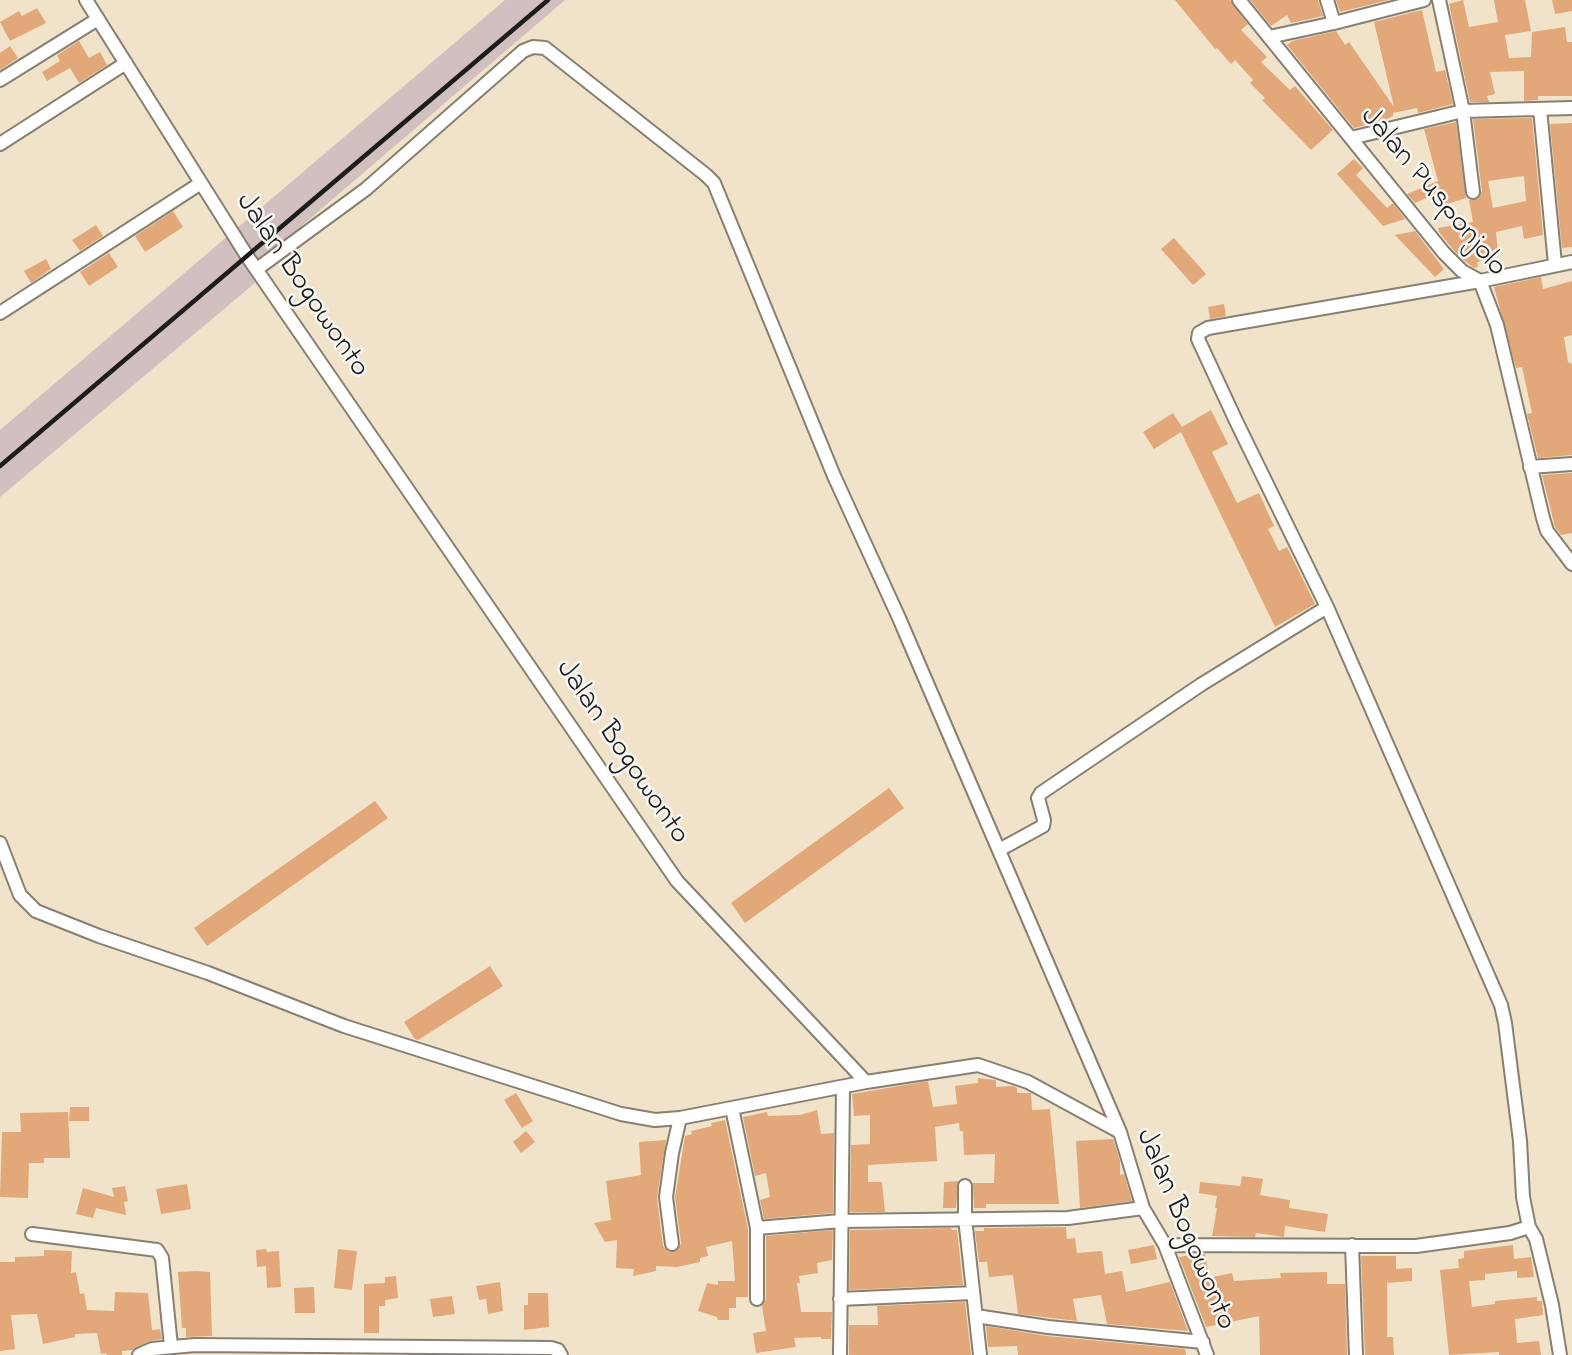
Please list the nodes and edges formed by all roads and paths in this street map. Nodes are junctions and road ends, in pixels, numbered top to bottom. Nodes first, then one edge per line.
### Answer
1 (86, 0) edge
2 (1239, 0) edge
3 (1327, 0) edge
4 (1424, 0) edge
5 (1439, 0) edge
6 (97, 19) junction
7 (1334, 23) junction
8 (1269, 37) junction
9 (126, 63) junction
10 (0, 80) edge
11 (1572, 108) edge
12 (1540, 109) junction
13 (1463, 111) junction
14 (1351, 138) junction
15 (0, 144) edge
16 (201, 183) junction
17 (1473, 192) dead end
18 (1572, 262) edge
19 (1555, 264) junction
20 (257, 269) junction
21 (1480, 281) junction
22 (0, 313) edge
23 (1572, 464) edge
24 (1530, 467) junction
25 (1572, 564) edge
26 (1327, 607) junction
27 (0, 843) edge
28 (999, 850) junction
29 (866, 1082) junction
30 (843, 1087) junction
31 (732, 1108) junction
32 (680, 1118) junction
33 (1120, 1132) junction
34 (965, 1186) dead end
35 (1143, 1208) junction
36 (965, 1218) junction
37 (841, 1221) junction
38 (757, 1227) junction
39 (1529, 1227) junction
40 (32, 1234) dead end
41 (672, 1244) dead end
42 (1165, 1245) junction
43 (1352, 1245) junction
44 (973, 1293) junction
45 (757, 1299) dead end
46 (840, 1299) junction
47 (976, 1316) junction
48 (171, 1346) junction
49 (1205, 1349) edge
50 (382, 1351) edge
51 (478, 1351) edge
52 (139, 1355) edge
53 (561, 1355) edge
54 (840, 1355) edge
55 (980, 1355) edge
56 (1356, 1355) edge
57 (1560, 1355) edge

1 - 6 street, Jalan Bogowonto
2 - 8 street, Jalan Pusponjolo
3 - 7 street
4 - 7 street
5 - 13 street
6 - 9 street, Jalan Bogowonto
6 - 10 street
7 - 8 street
8 - 14 street, Jalan Pusponjolo
9 - 15 street
9 - 16 street, Jalan Bogowonto
11 - 12 street
12 - 13 street
12 - 19 street
13 - 14 street
13 - 17 street
14 - 21 street, Jalan Pusponjolo
16 - 20 street, Jalan Bogowonto
16 - 22 street
18 - 19 street
19 - 21 street
20 - 28 street
20 - 29 street, Jalan Bogowonto
21 - 24 street, Jalan Pusponjolo
21 - 26 street
23 - 24 street
24 - 25 street, Jalan Pusponjolo
26 - 28 street
26 - 39 street
27 - 32 street
28 - 33 street
29 - 30 street
29 - 33 street, Jalan Bogowonto
30 - 31 street
30 - 37 street
31 - 32 street
31 - 38 street
32 - 41 street
33 - 35 street, Jalan Bogowonto
34 - 36 street
35 - 36 street
35 - 42 street, Jalan Bogowonto
36 - 37 street
36 - 44 street
37 - 38 street
37 - 46 street
38 - 45 street
39 - 43 street
39 - 57 street
40 - 48 street
42 - 43 street
42 - 49 street, Jalan Bogowonto
43 - 56 street
44 - 46 street
44 - 47 street
46 - 54 street
47 - 49 street
47 - 55 street
48 - 50 street
48 - 52 street
50 - 51 street
51 - 53 street

